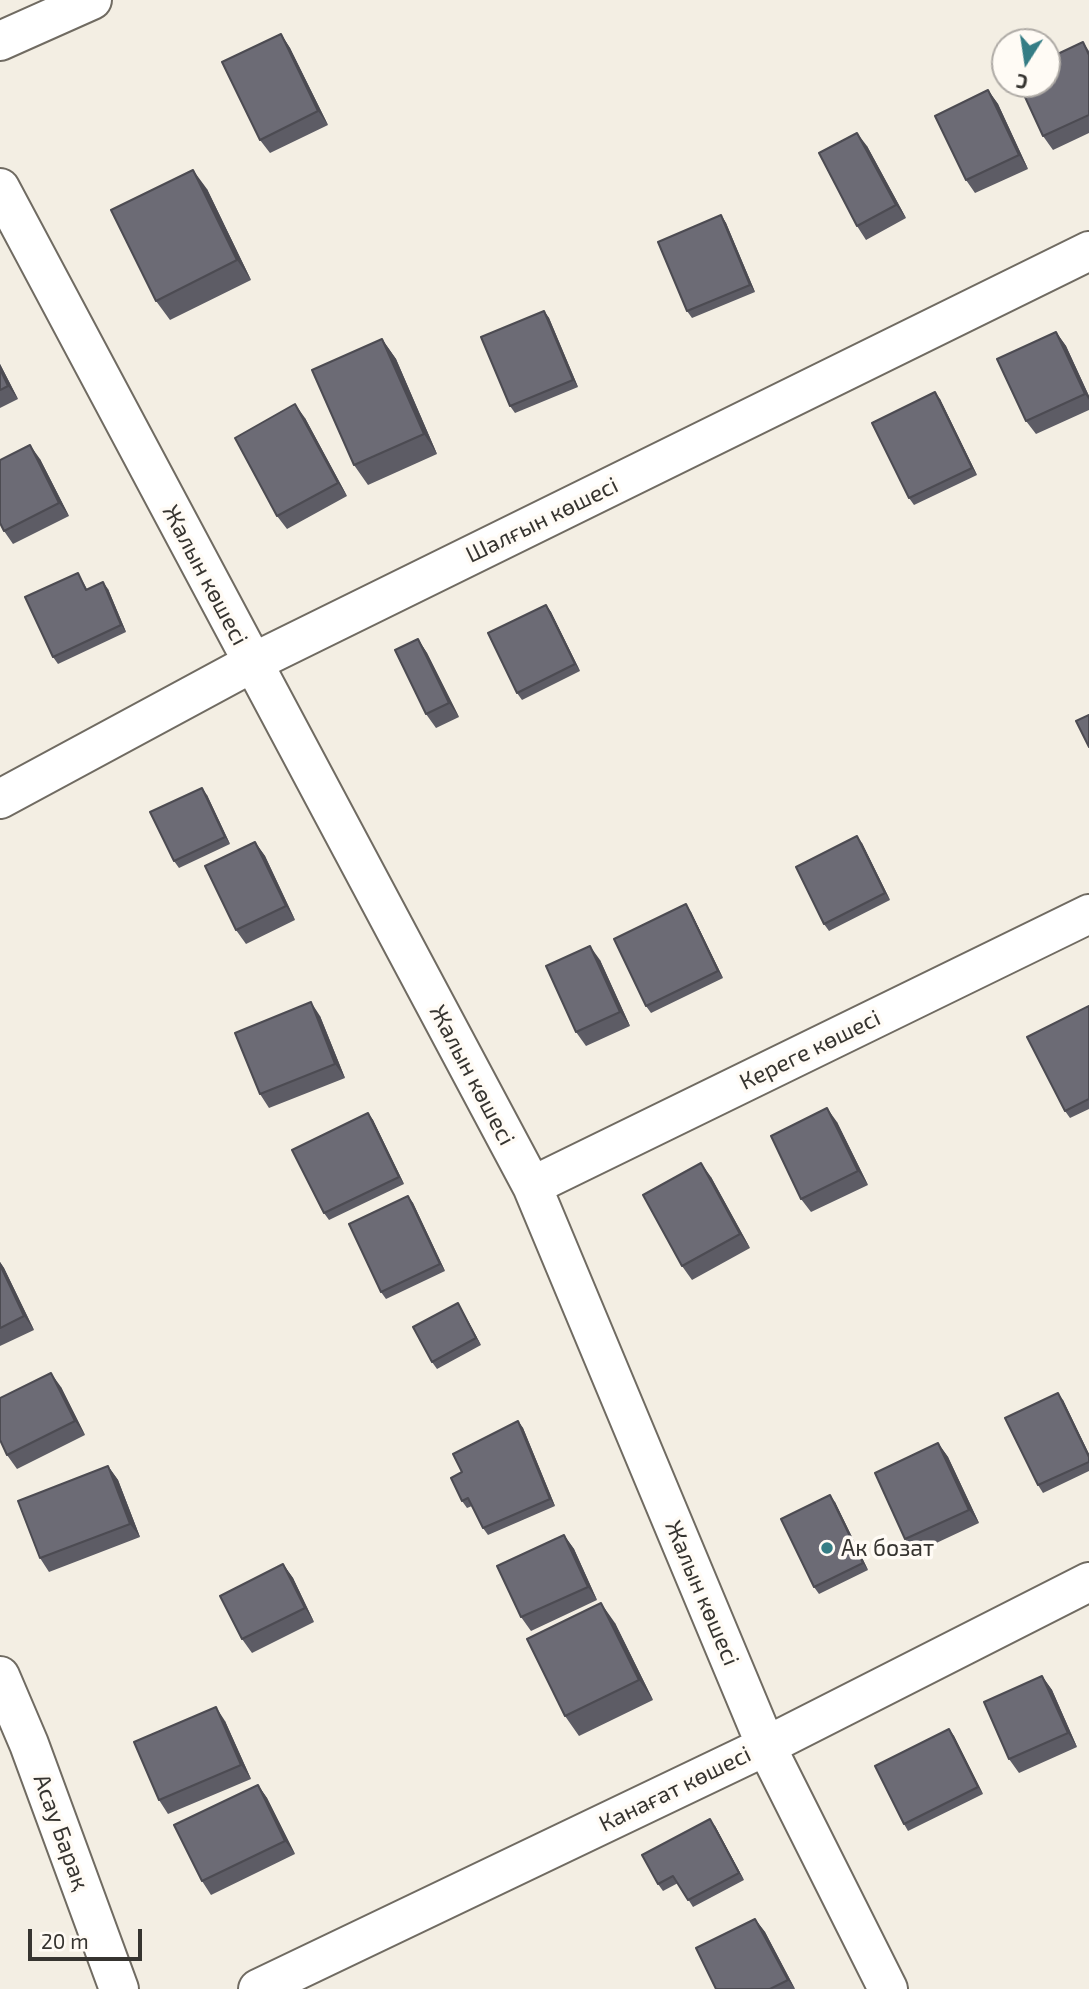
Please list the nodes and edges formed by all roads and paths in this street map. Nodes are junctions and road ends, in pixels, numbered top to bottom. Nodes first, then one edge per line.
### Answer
1 (92, 0) edge
2 (0, 41) edge
3 (0, 188) edge
4 (1089, 251) edge
5 (253, 663) junction
6 (0, 799) edge
7 (1089, 914) edge
8 (531, 1186) junction
9 (1089, 1582) edge
10 (0, 1676) edge
11 (766, 1746) junction
12 (119, 1989) edge
13 (258, 1989) edge
14 (888, 1989) edge

1 - 2 street
3 - 5 street, Жалын көшесі
4 - 5 street, Шалғын көшесі
5 - 6 street, Шалғын көшесі
5 - 8 street, Жалын көшесі
7 - 8 street, Кереге көшесі
8 - 11 street, Жалын көшесі
9 - 11 street, Канағат көшесі
10 - 12 street, Асау Барақ
11 - 13 street, Канағат көшесі
11 - 14 street, Жалын көшесі

